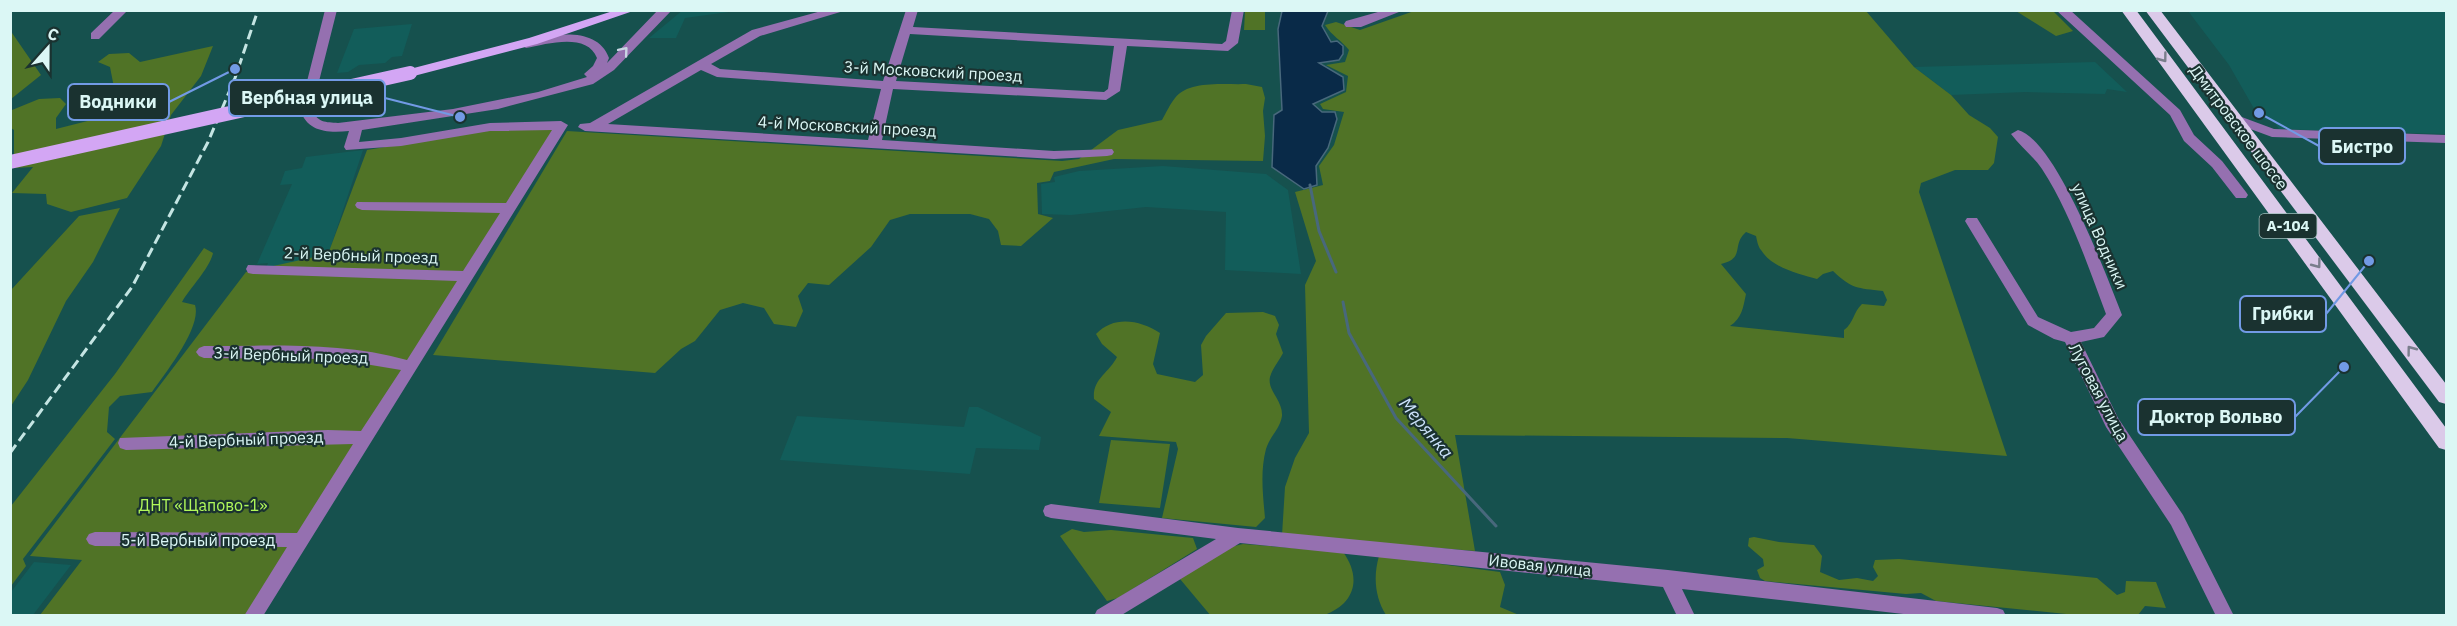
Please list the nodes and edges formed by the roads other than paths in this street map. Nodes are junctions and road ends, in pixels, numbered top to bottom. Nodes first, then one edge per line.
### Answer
1 (122, 10) edge
2 (331, 10) edge
3 (608, 10) edge
4 (630, 10) edge
5 (666, 10) edge
6 (841, 10) edge
7 (912, 10) edge
8 (1238, 10) edge
9 (1398, 10) edge
10 (2062, 10) edge
11 (2128, 10) edge
12 (2152, 10) edge
13 (1350, 24) dead end
14 (907, 30) junction
15 (95, 36) dead end
16 (1121, 42) junction
17 (523, 44) junction
18 (702, 65) junction
19 (410, 69) junction
20 (888, 86) junction
21 (558, 91) junction
22 (2231, 117) junction
23 (356, 128) junction
24 (2018, 134) dead end
25 (2272, 134) junction
26 (2446, 139) edge
27 (874, 144) junction
28 (1107, 152) dead end
29 (10, 154) edge
30 (2263, 158) junction
31 (10, 162) edge
32 (2241, 195) dead end
33 (362, 205) dead end
34 (510, 208) junction
35 (1972, 221) dead end
36 (253, 269) dead end
37 (467, 276) junction
38 (2071, 338) junction
39 (204, 352) dead end
40 (411, 367) junction
41 (2446, 397) edge
42 (366, 438) junction
43 (2446, 442) edge
44 (126, 443) dead end
45 (1051, 511) dead end
46 (1238, 535) junction
47 (95, 539) dead end
48 (301, 540) junction
49 (1668, 578) junction
50 (253, 615) edge
51 (1103, 615) edge
52 (1686, 615) edge
53 (1997, 615) edge
54 (2225, 615) edge

1 - 15 street
2 - 23 street
3 - 19 main road
4 - 17 main road
21 -> 5 street
6 - 18 street
7 - 14 street
8 - 16 street
9 - 13 street
10 - 32 street
11 -> 43 highway, Дмитровское шоссе / А-104
12 - 22 highway, Дмитровское шоссе / А-104
14 - 16 street
14 - 20 street
16 - 20 street, 3-й Московский проезд
17 - 19 main road
17 - 21 street
18 - 20 street, 3-й Московский проезд
18 - 27 street, 4-й Московский проезд
19 - 29 main road
19 - 31 main road, bridge
20 - 27 street
21 - 23 street
22 - 25 street
22 - 30 highway, Дмитровское шоссе / А-104
23 - 34 street
24 - 38 street, улица Водники
25 - 26 street
25 - 30 street
27 - 28 street, 4-й Московский проезд
41 -> 30 highway, Дмитровское шоссе / А-104
33 - 34 street
34 - 37 street
35 - 38 street, Луговая улица
36 - 37 street, 2-й Вербный проезд
37 - 40 street
38 - 54 street, Луговая улица
39 - 40 street, 3-й Вербный проезд
40 - 42 street
42 - 44 street, 4-й Вербный проезд
42 - 48 street
45 - 46 street, Ивовая улица
46 - 49 street, Ивовая улица
46 - 51 street
47 - 48 street, 5-й Вербный проезд
48 - 50 street
49 - 52 street
49 - 53 street, Ивовая улица

